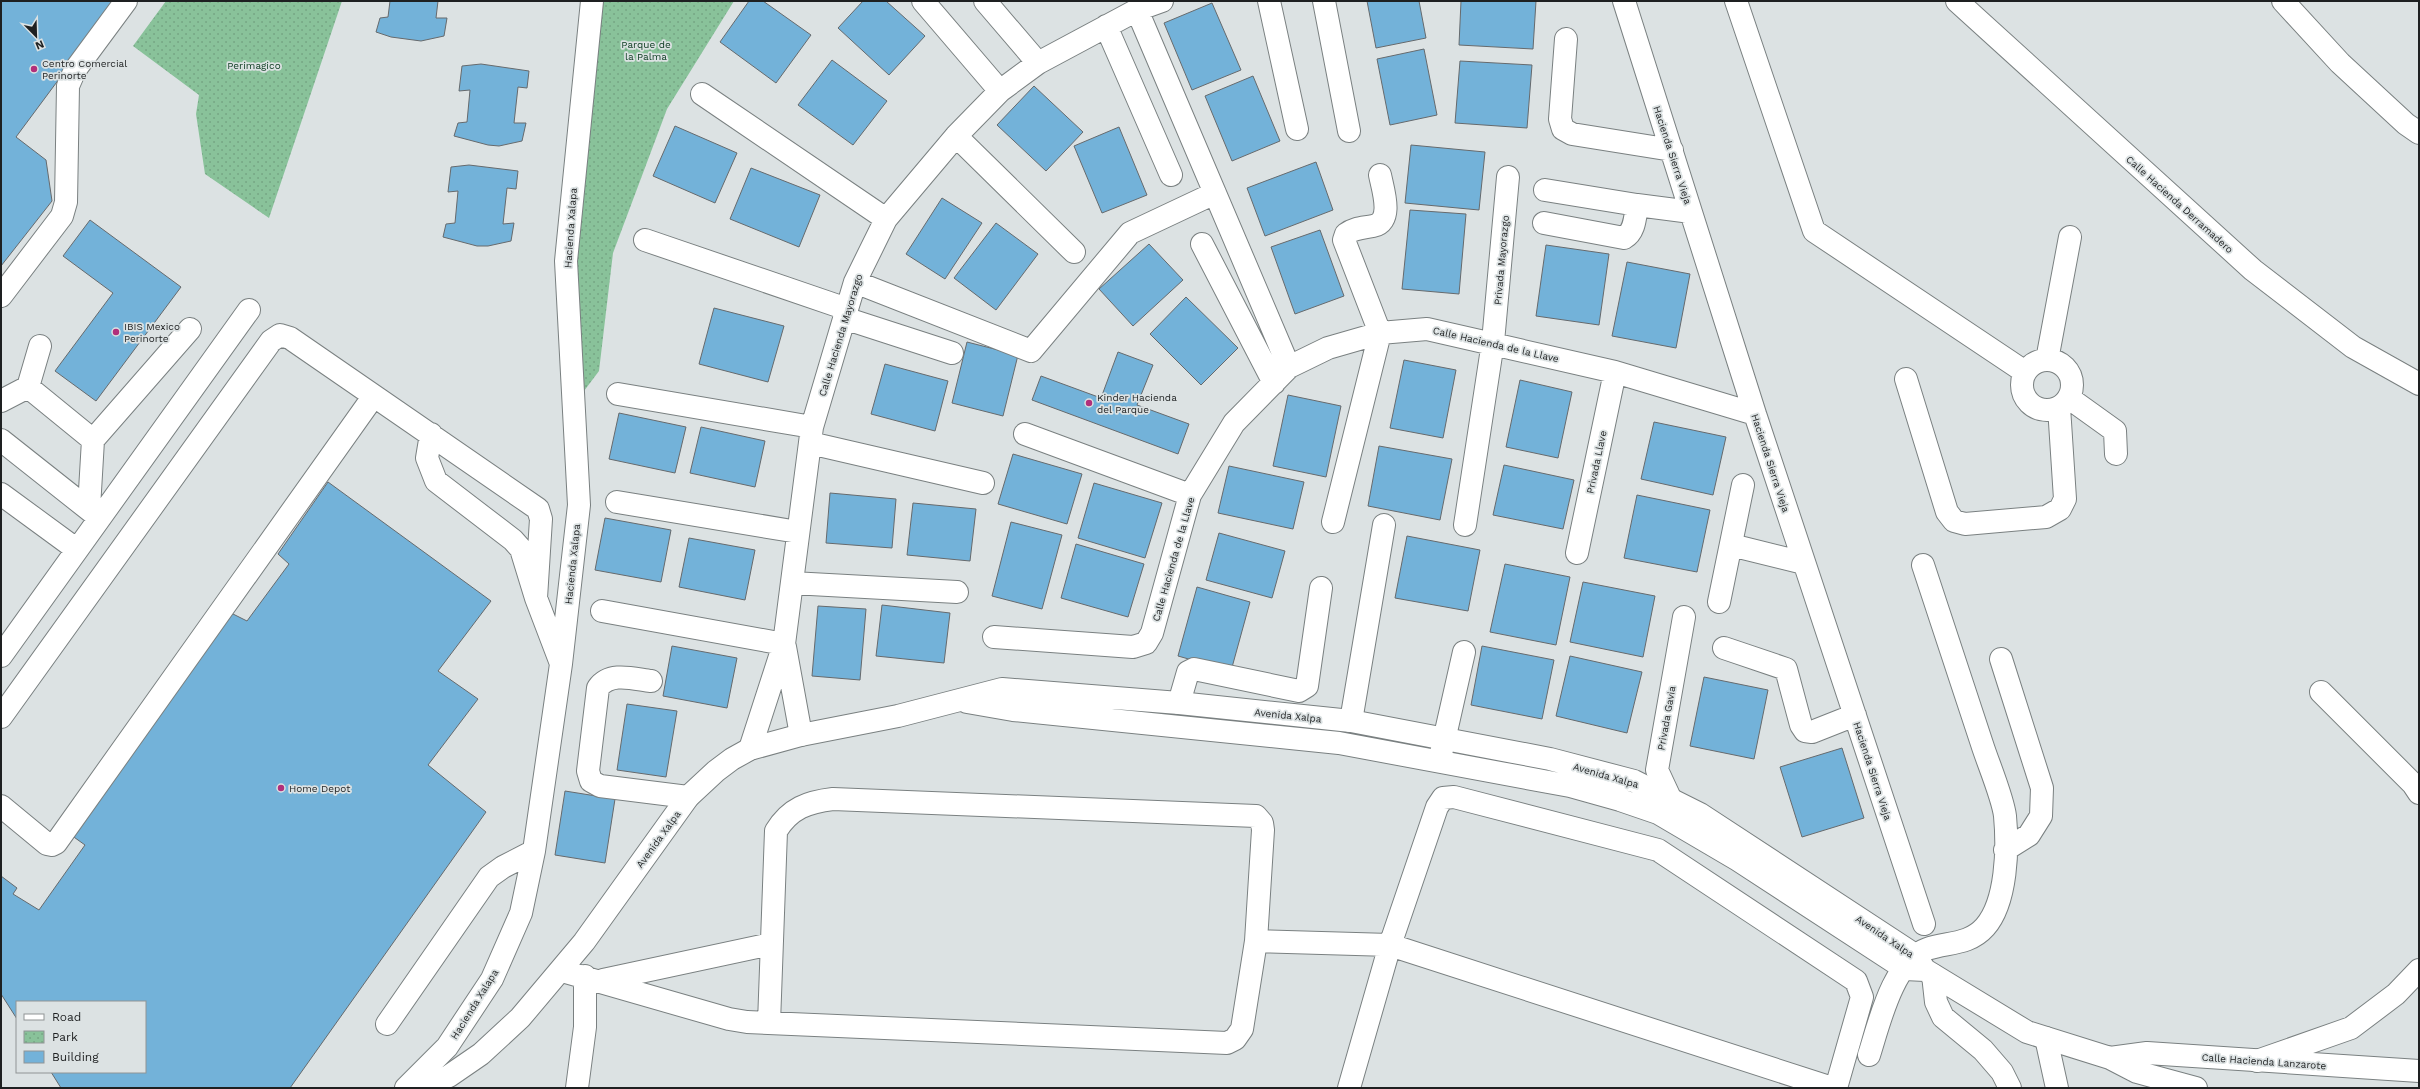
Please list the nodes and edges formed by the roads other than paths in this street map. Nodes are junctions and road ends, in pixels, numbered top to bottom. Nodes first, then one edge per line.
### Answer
1 (126, 1) edge
2 (592, 1) edge
3 (922, 1) edge
4 (985, 1) edge
5 (1162, 1) edge
6 (1269, 1) edge
7 (1324, 1) edge
8 (1624, 1) edge
9 (1736, 1) edge
10 (1957, 1) edge
11 (2283, 1) edge
12 (1137, 10) junction
13 (1106, 26) junction
14 (1566, 39) dead end
15 (1038, 63) junction
16 (1000, 91) junction
17 (702, 94) dead end
18 (1298, 129) dead end
19 (1349, 131) dead end
20 (2419, 133) edge
21 (956, 136) junction
22 (1672, 150) junction
23 (1171, 175) dead end
24 (1380, 175) dead end
25 (1508, 177) dead end
26 (1545, 190) dead end
27 (1215, 193) junction
28 (1637, 205) junction
29 (1691, 212) junction
30 (886, 219) junction
31 (1544, 223) dead end
32 (2070, 237) dead end
33 (645, 240) dead end
34 (1202, 244) dead end
35 (1074, 252) dead end
36 (855, 282) junction
37 (1, 296) edge
38 (249, 310) dead end
39 (845, 313) junction
40 (190, 329) dead end
41 (1380, 333) junction
42 (1493, 342) junction
43 (40, 346) dead end
44 (952, 353) dead end
45 (2047, 360) junction
46 (1289, 367) junction
47 (1615, 372) junction
48 (2025, 372) junction
49 (1906, 379) dead end
50 (1274, 383) junction
51 (2419, 384) edge
52 (28, 387) junction
53 (618, 394) dead end
54 (373, 396) junction
55 (1, 401) edge
56 (2064, 403) junction
57 (1755, 414) junction
58 (431, 434) junction
59 (1025, 434) dead end
60 (811, 435) junction
61 (1, 440) edge
62 (93, 440) junction
63 (154, 445) junction
64 (2116, 454) dead end
65 (180, 466) junction
66 (983, 483) dead end
67 (1743, 485) dead end
68 (1, 494) edge
69 (1190, 495) junction
70 (617, 502) dead end
71 (94, 513) junction
72 (1333, 522) dead end
73 (1384, 525) dead end
74 (1465, 526) dead end
75 (798, 532) junction
76 (1731, 544) junction
77 (76, 549) junction
78 (1577, 553) dead end
79 (1804, 563) junction
80 (1923, 565) dead end
81 (792, 583) junction
82 (1321, 588) dead end
83 (958, 592) dead end
84 (536, 598) junction
85 (1719, 602) dead end
86 (602, 611) dead end
87 (1684, 617) dead end
88 (994, 637) dead end
89 (784, 644) junction
90 (1724, 648) dead end
91 (1464, 652) dead end
92 (1, 656) edge
93 (2001, 659) dead end
94 (561, 664) junction
95 (651, 681) dead end
96 (2321, 692) dead end
97 (962, 701) junction
98 (1179, 703) junction
99 (1855, 715) junction
100 (1, 716) edge
101 (1351, 721) junction
102 (1176, 725) junction
103 (802, 735) junction
104 (1444, 738) junction
105 (1348, 745) junction
106 (750, 749) junction
107 (1439, 760) junction
108 (2419, 793) edge
109 (688, 797) junction
110 (1, 806) edge
111 (1664, 806) junction
112 (2005, 850) junction
113 (534, 852) junction
114 (1924, 924) dead end
115 (1256, 941) junction
116 (771, 944) junction
117 (1390, 944) junction
118 (1920, 967) junction
119 (2419, 970) edge
120 (562, 971) junction
121 (593, 978) junction
122 (769, 1023) junction
123 (387, 1024) dead end
124 (2046, 1038) junction
125 (1869, 1055) dead end
126 (2110, 1058) junction
127 (2255, 1062) junction
128 (2419, 1071) edge
129 (406, 1088) edge
130 (422, 1088) edge
131 (576, 1088) edge
132 (1349, 1088) edge
133 (1832, 1088) edge
134 (1836, 1088) edge
135 (2010, 1088) edge
136 (2057, 1088) edge
137 (2196, 1088) edge

1 - 37 street
2 - 94 street, Hacienda Xalapa
3 - 16 street
4 - 15 street
5 - 12 street, Calle Hacienda Mayorazgo
6 - 18 street
7 - 19 street
8 - 22 street, Hacienda Sierra Vieja
9 - 48 street
10 - 51 street, Calle Hacienda Derramadero
11 - 20 street
12 - 13 street, Calle Hacienda Mayorazgo
12 - 27 street
13 - 15 street, Calle Hacienda Mayorazgo
13 - 23 street
14 - 22 street
15 - 16 street, Calle Hacienda Mayorazgo
16 - 21 street, Calle Hacienda Mayorazgo
17 - 30 street
21 - 30 street, Calle Hacienda Mayorazgo
21 - 35 street
22 - 29 street, Hacienda Sierra Vieja
24 - 41 street
25 - 42 street, Privada Mayorazgo
26 - 28 street
27 - 36 street
27 - 46 street
28 - 29 street
28 - 31 street
29 - 57 street, Hacienda Sierra Vieja
30 - 36 street, Calle Hacienda Mayorazgo
32 - 45 street
33 - 39 street
34 - 50 street
36 - 39 street, Calle Hacienda Mayorazgo
38 - 63 street
39 - 44 street
39 - 60 street, Calle Hacienda Mayorazgo
40 - 62 street
41 - 42 street, Calle Hacienda de la Llave
41 - 46 street, Calle Hacienda de la Llave
41 - 72 street
42 - 47 street, Calle Hacienda de la Llave
42 - 74 street, Privada Mayorazgo
43 - 52 street
45 - 48 street
45 - 56 street
46 - 50 street, Calle Hacienda de la Llave
47 - 57 street, Calle Hacienda de la Llave
47 - 78 street, Privada Llave
48 - 56 street
49 - 56 street
50 - 69 street, Calle Hacienda de la Llave
52 - 55 street
52 - 62 street
53 - 60 street
54 - 58 street
54 - 65 street
54 - 110 street
56 - 64 street
57 - 79 street, Hacienda Sierra Vieja
58 - 84 street
58 - 84 street
59 - 69 street
60 - 66 street
60 - 75 street, Calle Hacienda Mayorazgo
61 - 71 street
62 - 71 street
63 - 65 street
63 - 71 street
65 - 100 street
67 - 76 street
68 - 77 street
69 - 88 street, Calle Hacienda de la Llave
70 - 75 street
71 - 77 street
73 - 101 street
75 - 81 street, Calle Hacienda Mayorazgo
76 - 79 street
76 - 85 street
77 - 92 street
79 - 99 street, Hacienda Sierra Vieja
80 - 112 street
81 - 83 street
81 - 89 street, Calle Hacienda Mayorazgo
82 - 98 street
84 - 94 street
86 - 89 street
87 - 111 street, Privada Gavia
89 - 103 street, Calle Hacienda Mayorazgo
89 - 106 street, Calle Hacienda Mayorazgo
90 - 99 street
91 - 104 street
93 - 112 street
94 - 113 street, Hacienda Xalapa
95 - 109 street
96 - 108 street
97 - 98 street, Avenida Xalpa
97 - 102 street, Avenida Xalpa
97 - 103 street, Avenida Xalpa
98 - 101 street, Avenida Xalpa
98 - 102 street
99 - 114 street, Hacienda Sierra Vieja
101 - 104 street, Avenida Xalpa
101 - 105 street
102 - 105 street, Avenida Xalpa
103 - 106 street, Avenida Xalpa
104 - 107 street
104 - 111 street, Avenida Xalpa
105 - 107 street, Avenida Xalpa
106 - 109 street, Avenida Xalpa
107 - 111 street, Avenida Xalpa
109 - 120 street, Avenida Xalpa
111 - 118 street, Avenida Xalpa
112 - 118 street
113 - 123 street
113 - 129 street, Hacienda Xalapa
115 - 116 street
115 - 117 street
115 - 122 street
116 - 121 street
116 - 122 street
117 - 132 street
117 - 133 street
117 - 134 street
118 - 124 street, Calle Hacienda Lanzarote
118 - 125 street
118 - 135 street
119 - 127 street
120 - 121 street
120 - 130 street, Avenida Xalpa
121 - 122 street
121 - 131 street
124 - 126 street, Calle Hacienda Lanzarote
124 - 136 street
126 - 127 street, Calle Hacienda Lanzarote
126 - 137 street, Calle Hacienda Lanzarote
127 - 128 street, Calle Hacienda Lanzarote

